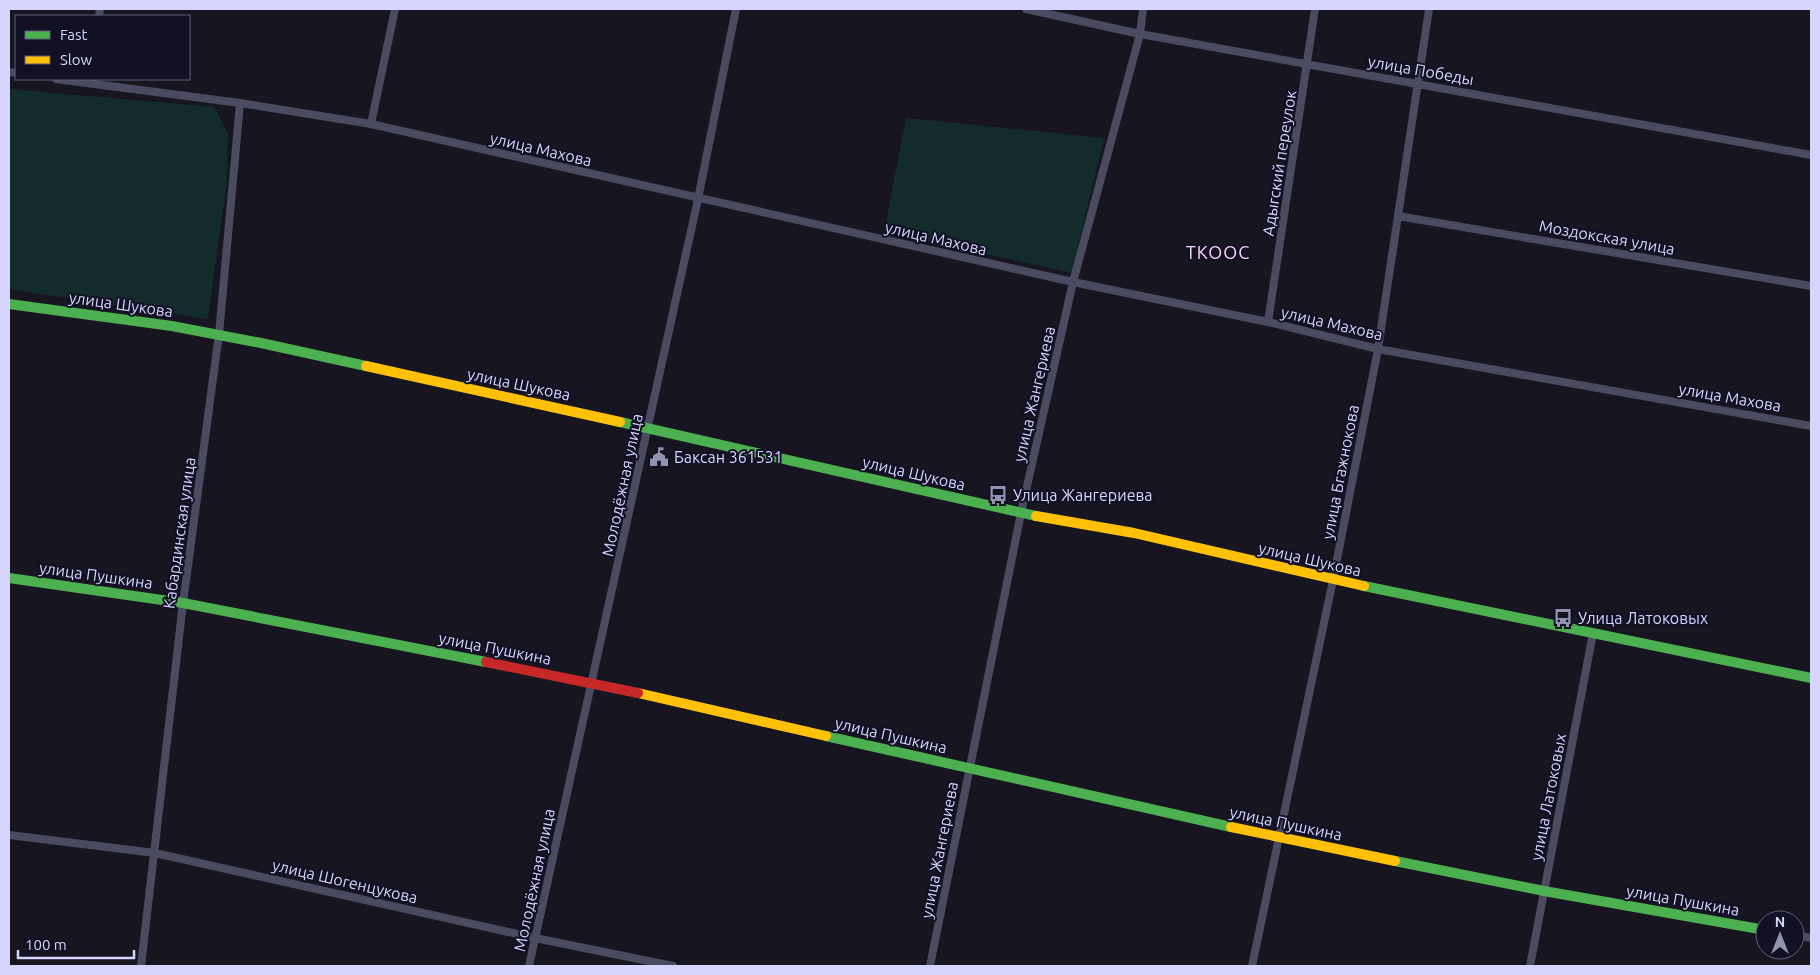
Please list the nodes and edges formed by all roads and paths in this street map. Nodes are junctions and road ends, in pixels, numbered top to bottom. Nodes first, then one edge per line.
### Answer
1 (395, 9) edge
2 (736, 9) edge
3 (1026, 9) edge
4 (1143, 9) edge
5 (1315, 9) edge
6 (1429, 9) edge
7 (1140, 34) junction
8 (1308, 64) junction
9 (73, 80) edge
10 (90, 81) edge
11 (1418, 83) junction
12 (240, 103) junction
13 (371, 124) junction
14 (1811, 155) edge
15 (698, 199) junction
16 (1398, 216) junction
17 (1073, 282) junction
18 (1811, 286) edge
19 (9, 304) edge
20 (1268, 322) junction
21 (219, 334) junction
22 (1378, 349) junction
23 (1811, 426) edge
24 (648, 428) junction
25 (1021, 513) junction
26 (9, 578) edge
27 (1333, 580) junction
28 (184, 603) junction
29 (1594, 633) junction
30 (1811, 678) edge
31 (592, 682) junction
32 (970, 769) junction
33 (9, 835) edge
34 (1278, 837) junction
35 (155, 853) junction
36 (1544, 891) junction
37 (1755, 928) edge
38 (535, 938) junction
39 (141, 966) edge
40 (530, 966) edge
41 (672, 966) edge
42 (930, 966) edge
43 (1252, 966) edge
44 (1530, 966) edge

1 - 13 street
2 - 15 street, Молодёжная улица
3 - 7 street, улица Победы
4 - 7 street, улица Жангериева
5 - 8 street, Адыгский переулок
6 - 11 street, улица Бгажнокова
7 - 8 street, улица Победы
7 - 17 street, улица Жангериева
8 - 11 street, улица Победы
8 - 20 street, Адыгский переулок
9 - 10 street, улица Махова
10 - 12 street, улица Махова
11 - 14 street, улица Победы
11 - 16 street, улица Бгажнокова
12 - 13 street, улица Махова
12 - 21 street, Кабардинская улица
13 - 15 street, улица Махова
15 - 17 street, улица Махова
15 - 24 street, Молодёжная улица
16 - 18 street, Моздокская улица
16 - 22 street, улица Бгажнокова
17 - 20 street, улица Махова
17 - 25 street, улица Жангериева
19 - 21 main road, улица Шукова
20 - 22 street, улица Махова
21 - 24 main road, улица Шукова
21 - 28 street, Кабардинская улица
22 - 23 street, улица Махова
22 - 27 street, улица Бгажнокова
24 - 25 main road, улица Шукова
24 - 31 street, Молодёжная улица
25 - 27 main road, улица Шукова
25 - 32 street, улица Жангериева
26 - 28 main road, улица Пушкина
27 - 29 main road, улица Шукова
27 - 34 street, улица Бгажнокова
28 - 31 main road, улица Пушкина
28 - 35 street, Кабардинская улица
29 - 30 main road, улица Шукова
29 - 36 street, улица Латоковых
31 - 32 main road, улица Пушкина
31 - 38 street, Молодёжная улица
32 - 34 main road, улица Пушкина
32 - 42 street, улица Жангериева
33 - 35 street, улица Шогенцукова
34 - 36 main road, улица Пушкина
34 - 43 street, улица Бгажнокова
35 - 38 street, улица Шогенцукова
35 - 39 street, Кабардинская улица
36 - 37 main road, улица Пушкина
36 - 44 street, улица Латоковых
38 - 40 street, Молодёжная улица
38 - 41 street, улица Шогенцукова

